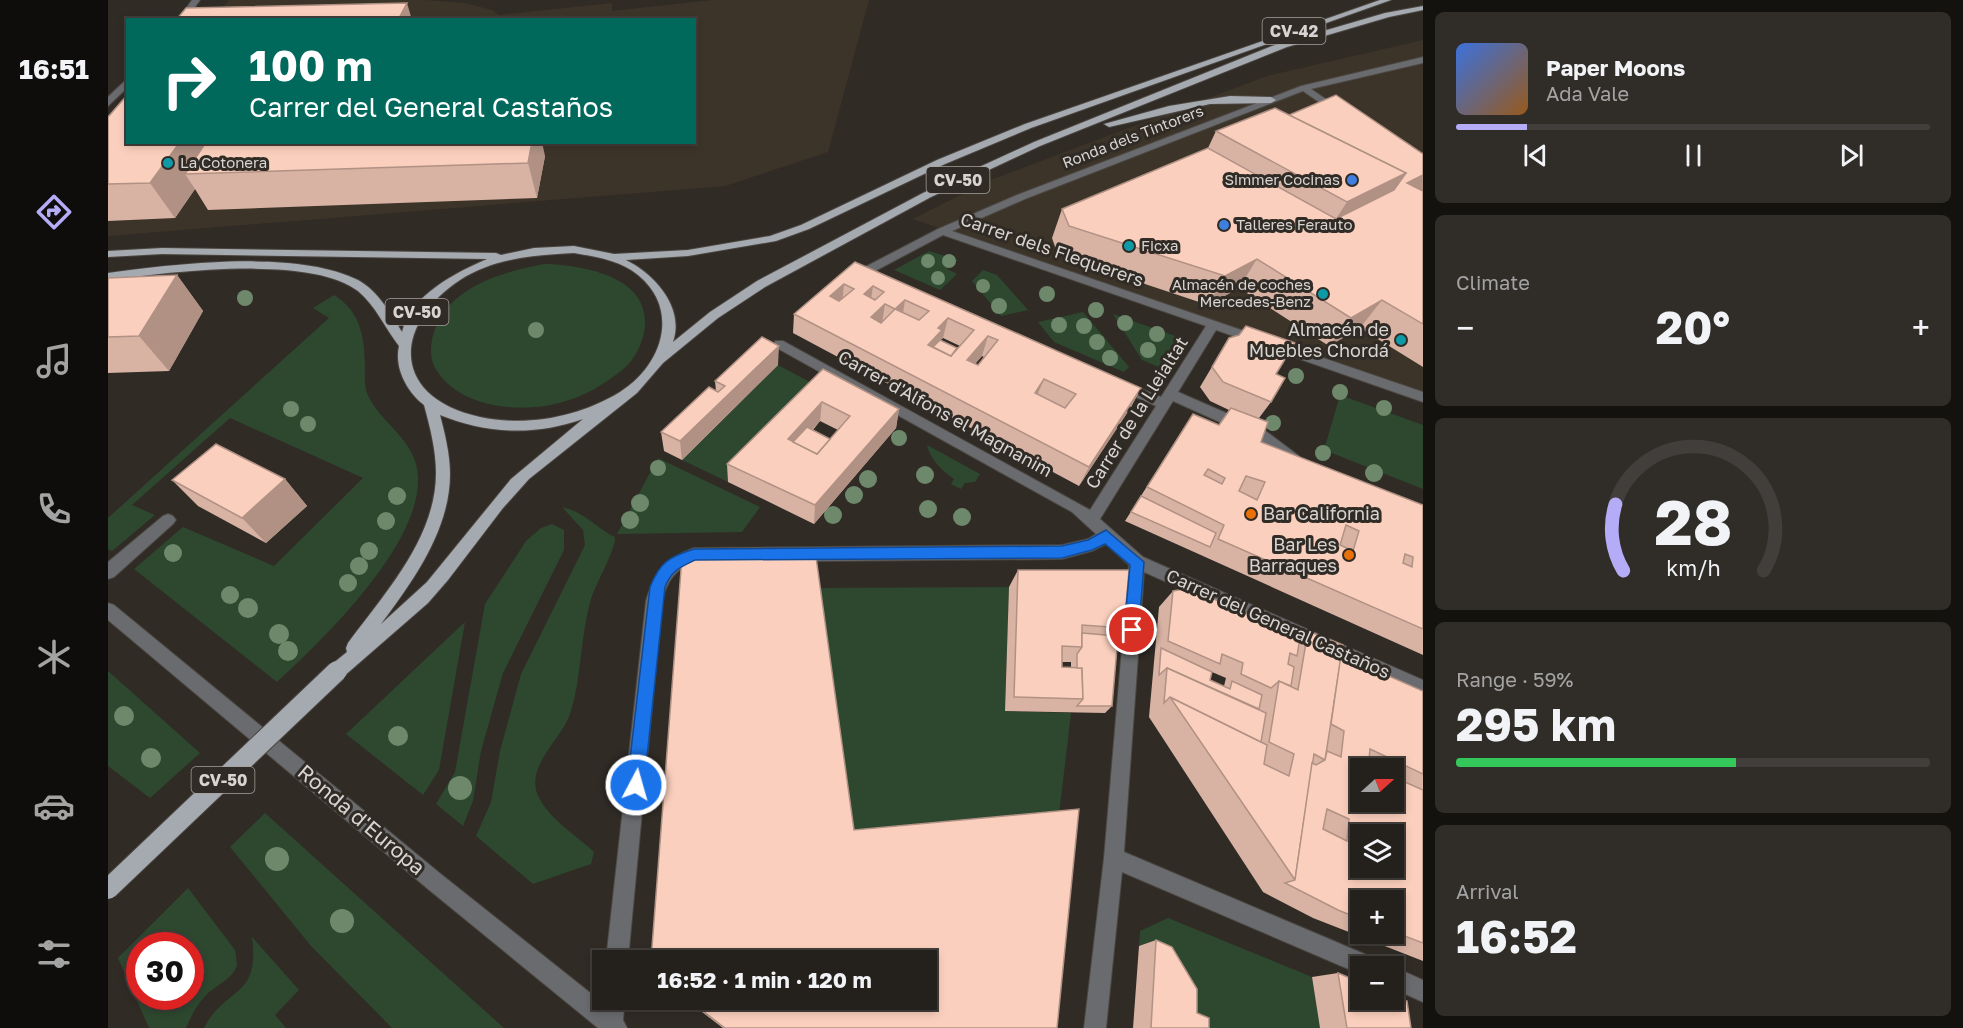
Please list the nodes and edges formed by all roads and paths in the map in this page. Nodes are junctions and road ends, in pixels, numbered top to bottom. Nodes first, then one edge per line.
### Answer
1 (196, 0) edge
2 (1387, 0) edge
3 (1423, 8) edge
4 (183, 18) edge
5 (1285, 45) junction
6 (1423, 60) edge
7 (1203, 66) junction
8 (126, 83) edge
9 (1304, 88) junction
10 (1271, 100) junction
11 (108, 103) edge
12 (1346, 117) edge
13 (1037, 144) junction
14 (942, 231) junction
15 (108, 254) edge
16 (505, 256) junction
17 (612, 257) junction
18 (108, 277) edge
19 (891, 284) edge
20 (1213, 325) junction
21 (403, 343) junction
22 (779, 344) edge
23 (657, 362) junction
24 (1107, 379) edge
25 (1423, 397) edge
26 (619, 398) junction
27 (1167, 399) junction
28 (431, 405) junction
29 (1308, 466) edge
30 (1092, 519) junction
31 (168, 520) dead end
32 (1106, 536) junction
33 (1137, 562) junction
34 (108, 572) edge
35 (108, 610) edge
36 (337, 670) junction
37 (1423, 688) edge
38 (1114, 858) junction
39 (108, 889) edge
40 (618, 950) edge
41 (1350, 959) edge
42 (1404, 982) edge
43 (1423, 991) edge
44 (614, 1010) edge
45 (614, 1027) edge
46 (1095, 1028) edge

1 - 4 street
2 - 7 main road, CV-42
3 - 5 main road, CV-50
5 - 7 main road, CV-50
5 - 13 main road, CV-50
6 - 9 street, Ronda dels Tintorers
7 - 17 main road, CV-50
8 - 11 street
9 - 10 street, Ronda dels Tintorers
9 - 12 street
10 - 13 main road
10 - 14 street, Ronda dels Tintorers
13 - 23 main road, CV-50
14 - 19 street, Ronda dels Tintorers
14 - 20 street, Carrer dels Flequerers
15 - 16 main road
16 - 17 main road, CV-50
16 - 21 main road, CV-50
17 - 23 main road, CV-50
18 - 21 main road
20 - 25 street, Carrer dels Flequerers
20 - 27 street, Carrer de la Lleialtat
21 - 28 main road, CV-50
22 - 30 street, Carrer d'Alfons el Magnanim
23 - 26 main road, CV-50
24 - 27 street
26 - 28 main road, CV-50
26 - 36 main road, CV-50
27 - 29 street
27 - 30 street, Carrer de la Lleialtat
28 - 36 main road, CV-50
30 - 32 street, Carrer del General Castaños
31 - 34 street
32 - 33 street, Carrer del General Castaños
32 - 40 street
33 - 37 street, Carrer del General Castaños
33 - 38 street
35 - 45 street, Ronda d'Europa
36 - 39 main road, CV-50, bridge
38 - 41 street
38 - 46 street
42 - 43 street
44 - 45 street

